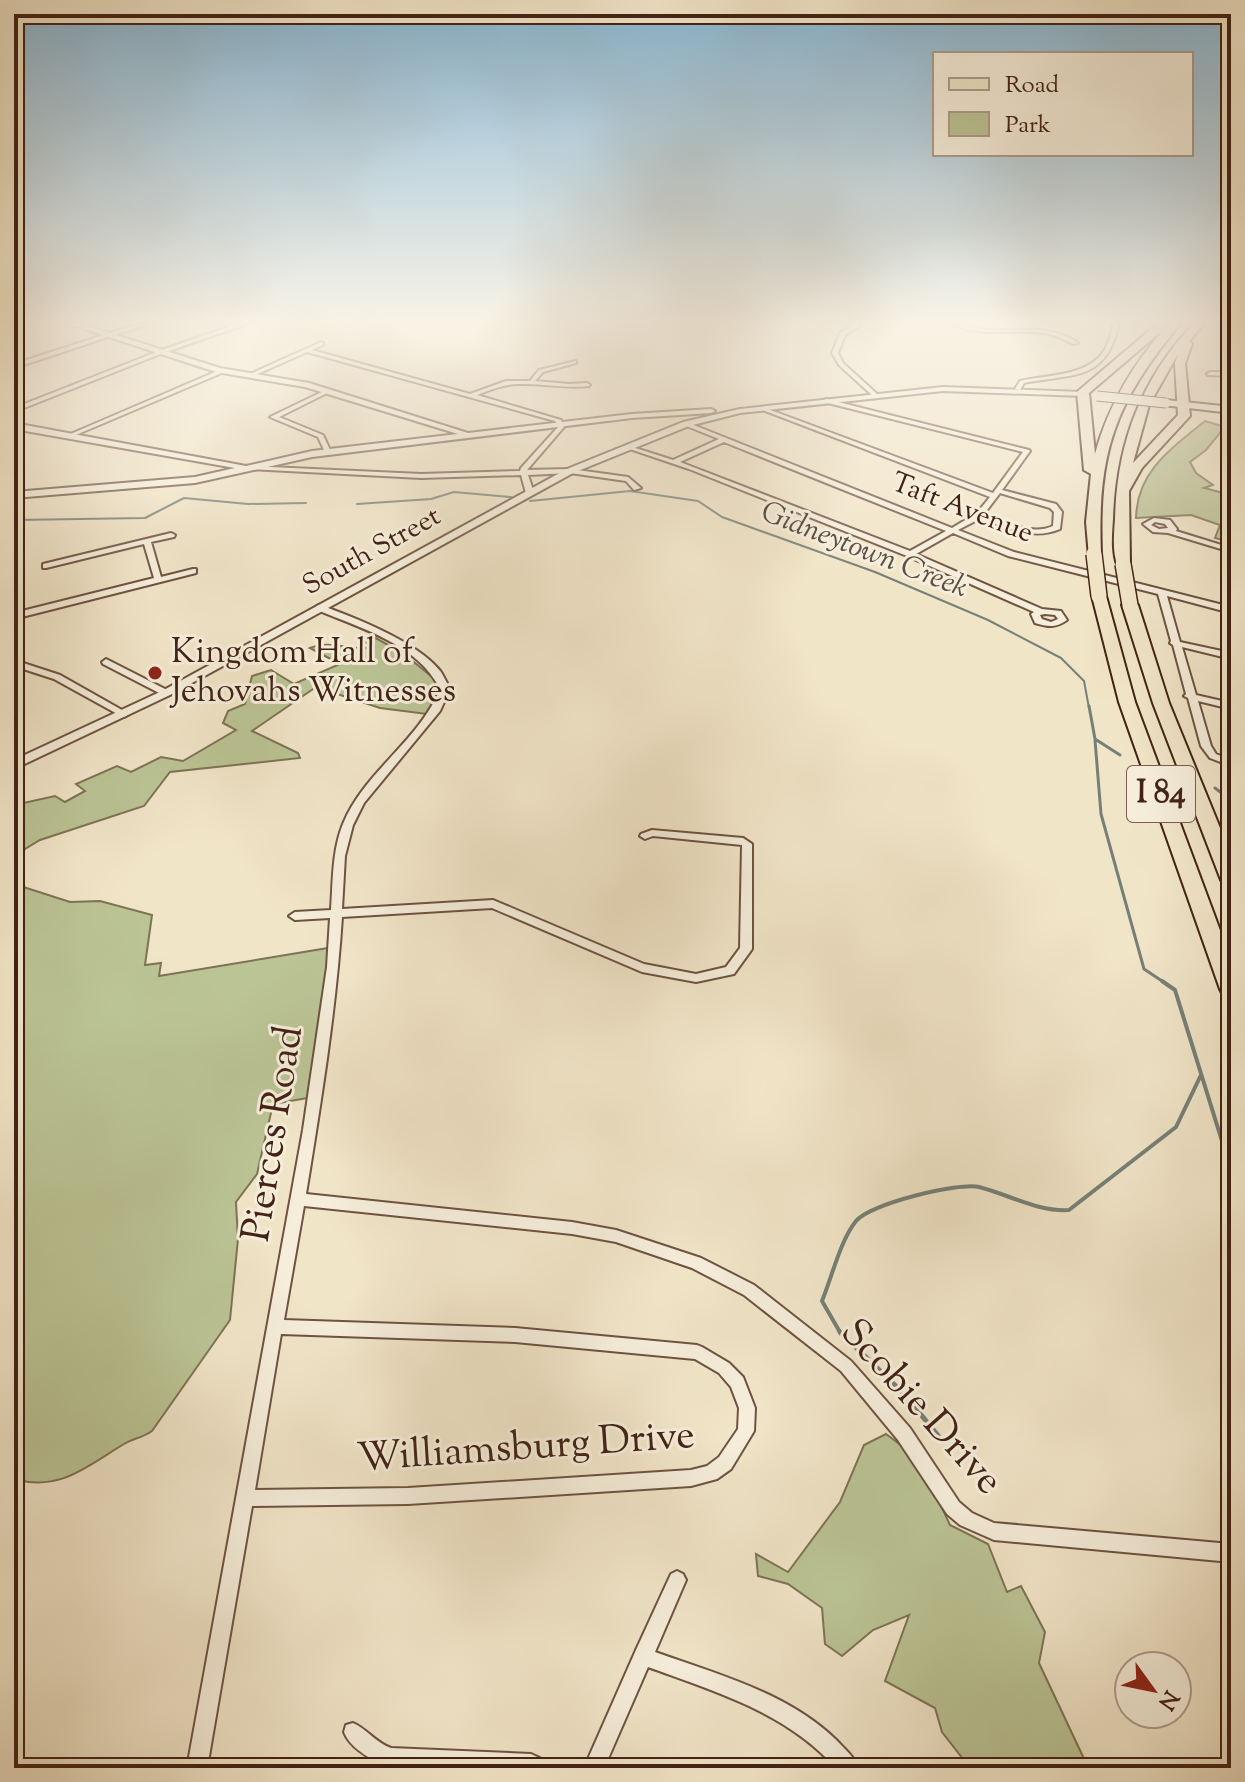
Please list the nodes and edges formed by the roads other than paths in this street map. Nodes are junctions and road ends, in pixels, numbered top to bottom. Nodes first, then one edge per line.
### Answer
1 (137, 407) edge
2 (294, 407) edge
3 (379, 407) edge
4 (514, 407) edge
5 (777, 407) edge
6 (851, 407) edge
7 (1084, 407) edge
8 (1115, 407) edge
9 (1141, 407) edge
10 (1184, 407) edge
11 (1204, 407) edge
12 (763, 409) junction
13 (1231, 410) edge
14 (686, 424) junction
15 (562, 425) junction
16 (14, 426) edge
17 (468, 435) junction
18 (69, 436) junction
19 (725, 439) junction
20 (627, 447) junction
21 (328, 452) junction
22 (674, 462) junction
23 (251, 468) junction
24 (570, 471) junction
25 (522, 474) junction
26 (637, 488) dead end
27 (530, 493) junction
28 (997, 493) junction
29 (14, 495) edge
30 (1093, 505) junction
31 (1120, 509) junction
32 (980, 515) junction
33 (953, 531) junction
34 (1169, 531) dead end
35 (171, 535) dead end
36 (147, 541) junction
37 (1231, 550) edge
38 (910, 554) junction
39 (46, 566) dead end
40 (193, 571) dead end
41 (158, 580) junction
42 (1162, 593) junction
43 (320, 608) junction
44 (1231, 610) edge
45 (1040, 611) dead end
46 (14, 616) edge
47 (1174, 643) junction
48 (1231, 656) edge
49 (106, 662) dead end
50 (14, 663) edge
51 (166, 693) junction
52 (1189, 696) junction
53 (1231, 706) edge
54 (124, 714) junction
55 (1231, 763) edge
56 (14, 765) edge
57 (645, 836) dead end
58 (1231, 880) edge
59 (334, 912) junction
60 (295, 916) dead end
61 (1231, 989) edge
62 (298, 1199) junction
63 (275, 1327) junction
64 (246, 1498) junction
65 (1231, 1553) edge
66 (677, 1580) dead end
67 (642, 1656) junction
68 (353, 1732) dead end
69 (197, 1768) edge
70 (539, 1768) edge
71 (594, 1768) edge
72 (849, 1768) edge

1 - 18 street
2 - 21 street
3 - 17 street
4 - 15 street
5 - 12 street
6 - 28 street
7 - 30 highway
8 - 30 highway, I 84
9 - 31 highway, I 84
10 - 31 highway
11 - 13 main road
12 - 14 street, South Street
12 - 15 street
12 - 28 street
14 - 19 street, Taft Avenue
14 - 20 street, South Street
15 - 17 street
15 - 25 street
16 - 18 street
17 - 21 street
18 - 23 street
19 - 22 street
19 - 33 street, Taft Avenue
20 - 22 street
20 - 24 street, South Street
21 - 23 street
22 - 38 street
23 - 25 street
23 - 29 street
24 - 25 street
24 - 26 street
24 - 27 street, South Street
25 - 27 street
27 - 43 street, South Street
28 - 32 street
28 - 32 street
30 - 61 highway, I 84, bridge
31 - 58 highway, I 84, bridge
32 - 33 street
33 - 38 street
33 - 42 street, Taft Avenue
34 - 37 street
35 - 36 street
36 - 39 street
36 - 41 street
38 - 45 street
40 - 41 street
41 - 46 street
42 - 44 street, Taft Avenue
42 - 47 street
43 - 51 street, South Street
43 - 59 street, Pierces Road
47 - 48 street
47 - 52 street
49 - 51 street
50 - 54 street
51 - 54 street, South Street
52 - 53 street
52 - 55 street
54 - 56 street, South Street
57 - 59 street
59 - 60 street
59 - 62 street, Pierces Road
62 - 63 street, Pierces Road
62 - 65 street, Scobie Drive
63 - 64 street, Pierces Road
63 - 64 street, Williamsburg Drive
64 - 69 street, Pierces Road
66 - 67 street
67 - 71 street
67 - 72 street
68 - 70 street

